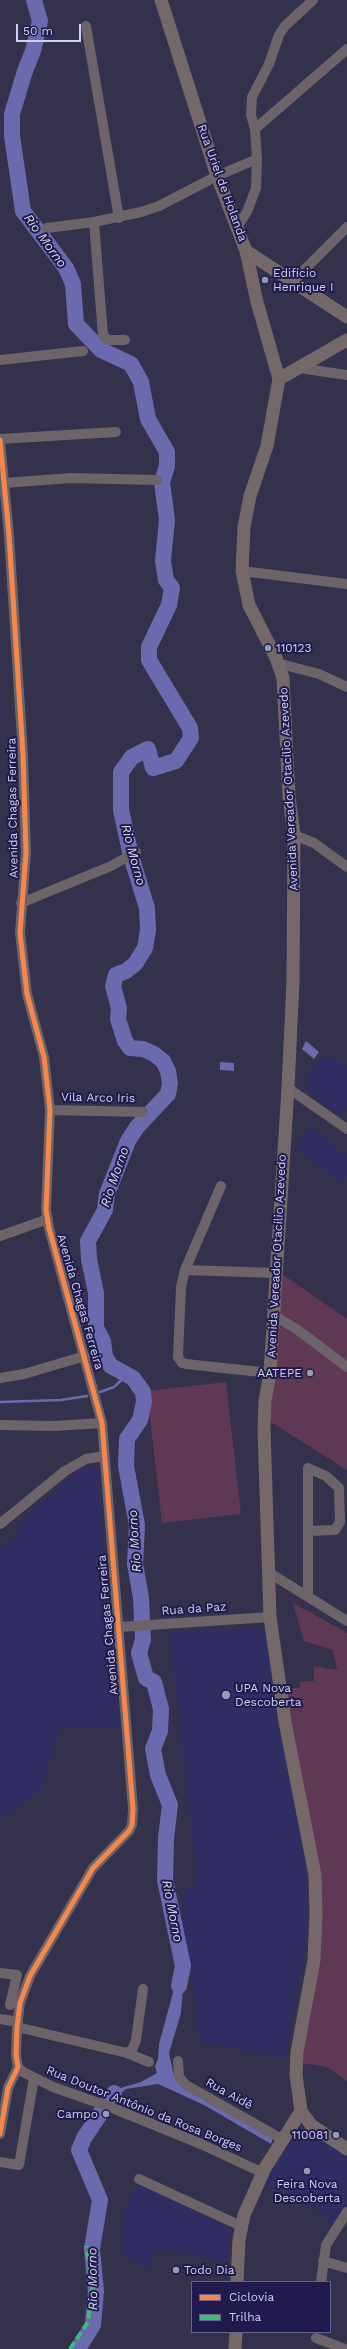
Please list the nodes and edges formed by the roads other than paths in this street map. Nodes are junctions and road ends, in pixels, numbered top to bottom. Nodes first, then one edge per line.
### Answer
1 (161, 0) edge
2 (312, 0) edge
3 (86, 26) dead end
4 (347, 49) edge
5 (255, 129) junction
6 (257, 159) junction
7 (217, 176) junction
8 (119, 218) junction
9 (94, 222) junction
10 (347, 227) edge
11 (47, 228) dead end
12 (236, 228) junction
13 (246, 251) junction
14 (292, 282) junction
15 (347, 317) edge
16 (125, 340) dead end
17 (347, 340) edge
18 (83, 351) dead end
19 (0, 360) edge
20 (300, 368) junction
21 (347, 375) edge
22 (279, 379) junction
23 (116, 432) dead end
24 (0, 440) edge
25 (157, 480) dead end
26 (7, 483) junction
27 (5, 536) edge
28 (242, 571) junction
29 (347, 584) edge
30 (277, 662) junction
31 (347, 687) edge
32 (294, 835) junction
33 (136, 852) dead end
34 (347, 867) edge
35 (21, 903) junction
36 (288, 1088) junction
37 (52, 1110) junction
38 (143, 1112) dead end
39 (347, 1129) edge
40 (221, 1186) dead end
41 (48, 1219) junction
42 (0, 1236) edge
43 (185, 1270) junction
44 (276, 1273) junction
45 (273, 1315) junction
46 (85, 1356) junction
47 (347, 1367) edge
48 (270, 1373) junction
49 (0, 1378) edge
50 (102, 1424) junction
51 (0, 1425) edge
52 (104, 1456) junction
53 (0, 1524) edge
54 (309, 1530) junction
55 (268, 1572) junction
56 (308, 1595) junction
57 (270, 1617) junction
58 (347, 1621) edge
59 (123, 1626) junction
60 (0, 1973) edge
61 (143, 1989) dead end
62 (0, 2003) edge
63 (15, 2006) junction
64 (0, 2019) edge
65 (17, 2025) junction
66 (127, 2053) junction
67 (178, 2061) dead end
68 (149, 2062) dead end
69 (18, 2067) junction
70 (34, 2078) junction
71 (301, 2111) junction
72 (0, 2134) edge
73 (282, 2139) junction
74 (347, 2149) edge
75 (0, 2162) edge
76 (263, 2173) junction
77 (138, 2179) dead end
78 (347, 2212) edge
79 (240, 2226) junction
80 (323, 2261) junction
81 (347, 2268) edge
82 (237, 2281) edge
83 (321, 2281) edge
84 (236, 2333) edge
85 (316, 2335) edge
86 (235, 2349) edge
87 (314, 2349) edge
88 (344, 2349) edge

1 - 7 main road, Rua Uriel de Holanda
2 - 5 street
3 - 8 street
4 - 5 street
5 - 6 street
6 - 7 street
6 - 12 street
7 - 8 street
7 - 12 main road, Rua Uriel de Holanda
8 - 9 street
9 - 11 street
9 - 16 street
10 - 14 street
12 - 13 main road, Rua Uriel de Holanda
13 - 14 main road, Rua Uriel de Holanda
13 - 22 main road, Avenida Vereador Otacílio Azevedo
14 - 15 main road, Rua Uriel de Holanda
17 - 20 main road
18 - 19 street
20 - 21 street
20 - 22 main road
22 - 28 main road, Avenida Vereador Otacílio Azevedo
23 - 24 street
24 - 26 street, Avenida Chagas Ferreira
25 - 26 street
26 - 27 street, Avenida Chagas Ferreira
27 - 35 street, Avenida Chagas Ferreira
28 - 29 street
28 - 30 main road, Avenida Vereador Otacílio Azevedo
30 - 31 street
30 - 32 main road, Avenida Vereador Otacílio Azevedo
32 - 34 street
32 - 36 main road, Avenida Vereador Otacílio Azevedo
33 - 35 street
35 - 37 street, Avenida Chagas Ferreira
36 - 39 street
36 - 44 main road, Avenida Vereador Otacílio Azevedo
37 - 38 street, Vila Arco Iris
37 - 41 street, Avenida Chagas Ferreira
40 - 43 street
41 - 42 street
41 - 46 street, Avenida Chagas Ferreira
43 - 44 street
43 - 48 street
44 - 45 main road, Avenida Vereador Otacílio Azevedo
45 - 47 street
45 - 48 main road, Avenida Vereador Otacílio Azevedo
46 - 49 street
46 - 50 street, Avenida Chagas Ferreira
48 - 55 main road, Avenida Vereador Otacílio Azevedo
50 - 51 street
50 - 52 street, Avenida Chagas Ferreira
52 - 53 street
52 - 59 street, Avenida Chagas Ferreira
54 - 54 street
54 - 56 street
55 - 56 street
55 - 57 main road, Avenida Vereador Otacílio Azevedo
56 - 58 street
57 - 59 street, Rua da Paz
57 - 71 main road, Avenida Vereador Otacílio Azevedo
59 - 63 street, Avenida Chagas Ferreira
60 - 63 street
61 - 66 street
62 - 63 street
63 - 65 street, Avenida Chagas Ferreira
64 - 65 street
65 - 66 street
65 - 69 street, Avenida Chagas Ferreira
66 - 68 street
67 - 73 street, Rua Aidê
69 - 70 street, Rua Doutor Antônio da Rosa Borges
69 - 72 street
70 - 75 street
70 - 76 street, Rua Doutor Antônio da Rosa Borges
71 - 73 main road
71 - 74 main road
73 - 76 main road
76 - 79 main road
77 - 79 street
78 - 80 street
79 - 82 main road
80 - 81 street
80 - 83 street
84 - 86 main road
85 - 87 street
85 - 88 street

